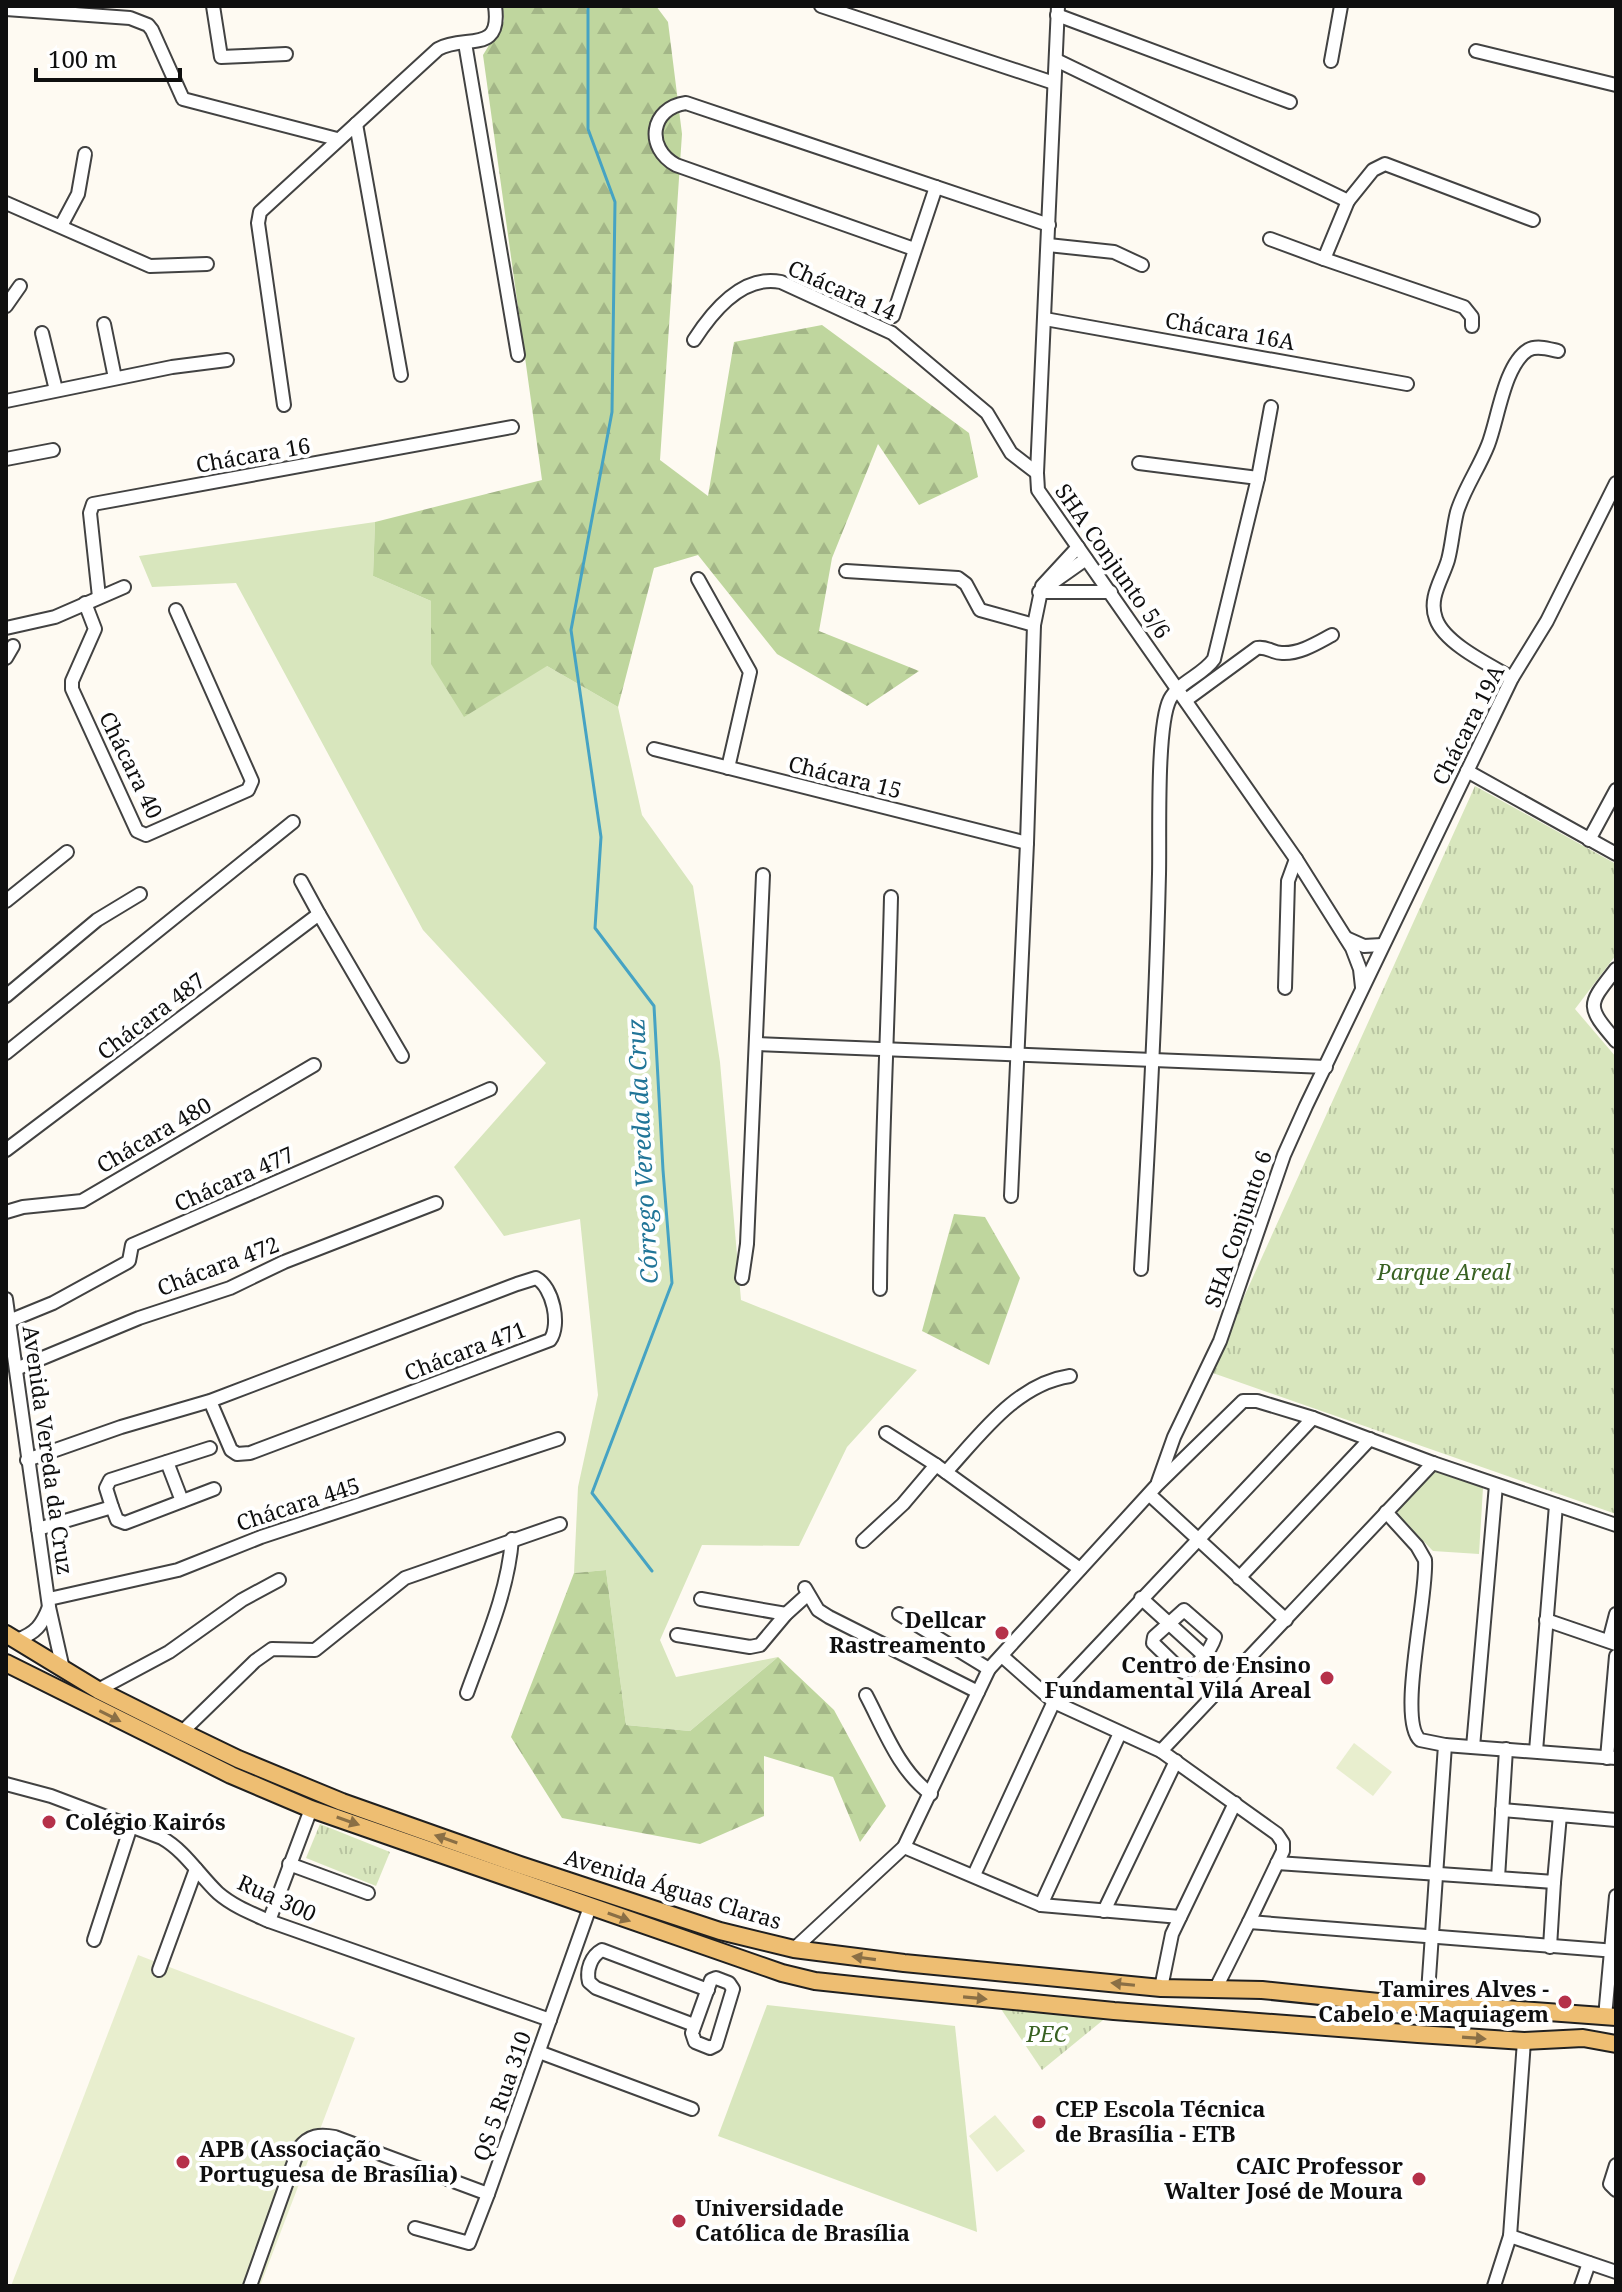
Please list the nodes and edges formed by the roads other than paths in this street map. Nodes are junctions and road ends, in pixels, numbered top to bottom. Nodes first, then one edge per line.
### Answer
1 (213, 6) edge
2 (495, 6) edge
3 (821, 6) edge
4 (1341, 6) edge
5 (6, 9) edge
6 (1058, 10) edge
7 (465, 43) junction
8 (1476, 51) dead end
9 (286, 54) dead end
10 (1056, 60) junction
11 (1331, 61) dead end
12 (1054, 83) junction
13 (1616, 85) edge
14 (1290, 102) dead end
15 (356, 124) junction
16 (337, 139) junction
17 (85, 154) dead end
18 (936, 187) junction
19 (1348, 201) junction
20 (6, 203) edge
21 (1533, 220) dead end
22 (1049, 225) junction
23 (61, 226) junction
24 (1270, 239) dead end
25 (1048, 245) junction
26 (914, 249) junction
27 (1324, 259) junction
28 (207, 264) dead end
29 (1142, 265) dead end
30 (20, 286) dead end
31 (6, 306) edge
32 (893, 316) dead end
33 (1045, 319) junction
34 (104, 324) dead end
35 (1472, 326) dead end
36 (42, 333) dead end
37 (694, 340) dead end
38 (1558, 351) dead end
39 (518, 355) dead end
40 (227, 360) dead end
41 (401, 375) dead end
42 (115, 378) junction
43 (1407, 384) dead end
44 (56, 390) junction
45 (6, 401) edge
46 (284, 405) dead end
47 (1271, 407) dead end
48 (512, 427) dead end
49 (53, 450) dead end
50 (6, 459) edge
51 (1139, 463) dead end
52 (1037, 473) junction
53 (1258, 478) junction
54 (1616, 483) edge
55 (1078, 547) junction
56 (1086, 559) junction
57 (846, 571) dead end
58 (698, 579) dead end
59 (124, 587) dead end
60 (1039, 592) junction
61 (1111, 592) junction
62 (99, 597) junction
63 (85, 603) junction
64 (176, 610) dead end
65 (1034, 625) junction
66 (6, 628) edge
67 (1332, 635) dead end
68 (1512, 678) junction
69 (1182, 695) junction
70 (654, 749) dead end
71 (728, 768) junction
72 (1467, 771) junction
73 (1616, 790) edge
74 (293, 822) dead end
75 (1589, 840) junction
76 (1027, 843) junction
77 (67, 852) dead end
78 (1616, 854) edge
79 (1296, 859) junction
80 (763, 875) dead end
81 (301, 881) dead end
82 (140, 894) dead end
83 (891, 897) dead end
84 (6, 901) edge
85 (319, 914) junction
86 (1346, 938) junction
87 (1382, 945) junction
88 (1616, 969) edge
89 (1285, 988) dead end
90 (1362, 988) junction
91 (6, 996) edge
92 (1616, 1041) edge
93 (756, 1044) junction
94 (887, 1051) junction
95 (6, 1053) edge
96 (1018, 1055) junction
97 (402, 1056) dead end
98 (1153, 1060) junction
99 (314, 1065) dead end
100 (1326, 1067) junction
101 (490, 1089) dead end
102 (6, 1150) edge
103 (1011, 1196) dead end
104 (436, 1203) dead end
105 (6, 1212) edge
106 (1141, 1269) dead end
107 (742, 1278) dead end
108 (880, 1289) dead end
109 (6, 1299) edge
110 (9, 1321) junction
111 (16, 1369) junction
112 (1070, 1376) dead end
113 (210, 1401) junction
114 (1313, 1418) junction
115 (886, 1433) dead end
116 (558, 1439) dead end
117 (1370, 1439) junction
118 (210, 1448) dead end
119 (27, 1460) junction
120 (167, 1462) junction
121 (1433, 1463) junction
122 (941, 1468) junction
123 (1496, 1485) junction
124 (214, 1489) dead end
125 (1153, 1490) junction
126 (182, 1501) junction
127 (1556, 1505) junction
128 (112, 1507) junction
129 (1386, 1512) junction
130 (560, 1524) dead end
131 (1616, 1525) edge
132 (38, 1529) junction
133 (1198, 1537) junction
134 (512, 1539) junction
135 (863, 1541) dead end
136 (1080, 1569) junction
137 (1239, 1578) junction
138 (279, 1580) dead end
139 (1141, 1598) junction
140 (701, 1599) dead end
141 (49, 1603) junction
142 (786, 1614) junction
143 (899, 1614) dead end
144 (1616, 1614) edge
145 (1286, 1620) junction
146 (1546, 1620) junction
147 (1167, 1624) junction
148 (677, 1635) dead end
149 (12, 1637) edge
150 (1612, 1642) edge
151 (1002, 1656) junction
152 (1204, 1656) junction
153 (1616, 1656) edge
154 (6, 1663) edge
155 (63, 1669) junction
156 (989, 1669) junction
157 (1230, 1679) junction
158 (41, 1681) junction
159 (98, 1690) junction
160 (978, 1692) junction
161 (467, 1693) dead end
162 (866, 1695) dead end
163 (1054, 1702) junction
164 (182, 1732) junction
165 (1120, 1733) junction
166 (1445, 1745) junction
167 (1473, 1747) junction
168 (1506, 1749) junction
169 (1161, 1751) junction
170 (1536, 1751) junction
171 (1612, 1758) edge
172 (1176, 1761) junction
173 (234, 1767) junction
174 (6, 1784) edge
175 (931, 1794) junction
176 (1235, 1803) junction
177 (311, 1809) junction
178 (1502, 1810) junction
179 (1560, 1815) junction
180 (1616, 1820) edge
181 (131, 1826) junction
182 (904, 1847) junction
183 (1277, 1863) junction
184 (289, 1864) junction
185 (196, 1869) junction
186 (974, 1875) junction
187 (1437, 1875) junction
188 (1498, 1878) junction
189 (1554, 1882) junction
190 (368, 1893) dead end
191 (1616, 1896) edge
192 (1041, 1905) junction
193 (590, 1907) junction
194 (1104, 1911) junction
195 (1180, 1917) junction
196 (269, 1921) junction
197 (1249, 1922) junction
198 (746, 1936) junction
199 (1433, 1936) junction
200 (94, 1940) dead end
201 (1550, 1947) junction
202 (802, 1950) junction
203 (1614, 1951) edge
204 (736, 1959) junction
205 (571, 1961) junction
206 (904, 1963) junction
207 (589, 1967) junction
208 (159, 1970) dead end
209 (1161, 1988) junction
210 (708, 1990) junction
211 (897, 1990) junction
212 (1215, 1990) junction
213 (1262, 1990) junction
214 (1312, 1996) junction
215 (1427, 2007) junction
216 (1611, 2017) edge
217 (550, 2020) junction
218 (1257, 2020) junction
219 (694, 2025) junction
220 (1308, 2026) junction
221 (1524, 2041) junction
222 (1616, 2044) edge
223 (539, 2052) junction
224 (692, 2109) dead end
225 (1616, 2165) edge
226 (1616, 2190) edge
227 (488, 2194) junction
228 (415, 2228) dead end
229 (1510, 2236) junction
230 (1589, 2263) junction
231 (1616, 2272) edge
232 (250, 2286) edge
233 (1494, 2286) edge
234 (1581, 2286) edge

1 - 9 street
2 - 7 street
3 - 12 street
4 - 11 street
5 - 16 street
6 - 10 street, SHA Conjunto 5/6
6 - 14 street
7 - 15 street
7 - 39 street
8 - 13 street
10 - 12 street, SHA Conjunto 5/6
10 - 19 street
12 - 22 street, SHA Conjunto 5/6
15 - 16 street
15 - 41 street
16 - 46 street
17 - 23 street
18 - 22 street
18 - 26 street
18 - 26 street
19 - 21 street
19 - 27 street
20 - 23 street
22 - 25 street, SHA Conjunto 5/6
23 - 28 street
24 - 27 street
25 - 29 street
25 - 33 street, SHA Conjunto 5/6
26 - 32 street
27 - 35 street
30 - 31 street
33 - 43 street, Chácara 16A
33 - 52 street, SHA Conjunto 5/6
34 - 42 street
36 - 44 street
37 - 52 street, Chácara 14
38 - 68 street
40 - 42 street
42 - 44 street
44 - 45 street
47 - 53 street
48 - 62 street, Chácara 16
49 - 50 street
51 - 53 street
52 - 55 street, SHA Conjunto 5/6
53 - 69 street
54 - 68 street, Chácara 19A
55 - 56 street, SHA Conjunto 5/6
55 - 60 street
56 - 60 street
56 - 61 street, SHA Conjunto 5/6
57 - 65 street
58 - 71 street
59 - 62 street
60 - 61 street
60 - 65 street
61 - 69 street, SHA Conjunto 5/6
62 - 63 street
63 - 64 street, Chácara 40
63 - 66 street
65 - 76 street
67 - 69 street
68 - 72 street, Chácara 19A
69 - 79 street, SHA Conjunto 5/6
69 - 98 street
70 - 71 street, Chácara 15
71 - 76 street, Chácara 15
72 - 75 street
72 - 87 street, Chácara 19A
73 - 75 street
74 - 95 street
75 - 78 street
76 - 96 street
77 - 84 street
79 - 86 street, SHA Conjunto 5/6
79 - 89 street
80 - 93 street
81 - 85 street
82 - 91 street
83 - 94 street
85 - 97 street
85 - 102 street, Chácara 487
86 - 87 street
86 - 90 street, SHA Conjunto 5/6
87 - 90 street, Chácara 19A
88 - 92 street
90 - 100 street, SHA Conjunto 6
93 - 94 street
93 - 107 street
94 - 96 street
94 - 108 street
96 - 98 street
96 - 103 street
98 - 100 street
98 - 106 street
99 - 105 street, Chácara 480
100 - 125 street, SHA Conjunto 6
101 - 110 street, Chácara 477
104 - 111 street, Chácara 472
109 - 110 street, Avenida Vereda da Cruz
110 - 111 street, Avenida Vereda da Cruz
111 - 119 street, Avenida Vereda da Cruz
112 - 122 street
113 - 113 street, Chácara 471
113 - 119 street, Chácara 471
114 - 117 street
114 - 125 street
114 - 133 street
115 - 122 street
116 - 141 street, Chácara 445
117 - 121 street
117 - 137 street
118 - 120 street
119 - 132 street, Avenida Vereda da Cruz
120 - 126 street
120 - 128 street
121 - 123 street
121 - 129 street
122 - 135 street
122 - 136 street
123 - 127 street
123 - 167 street
124 - 126 street
125 - 133 street
125 - 136 street
126 - 128 street
127 - 131 street
127 - 146 street
128 - 132 street
129 - 145 street
129 - 166 street
130 - 134 street
132 - 141 street, Avenida Vereda da Cruz
133 - 137 street
133 - 139 street
134 - 161 street
134 - 164 street
136 - 151 street
137 - 145 street
138 - 159 street
139 - 147 street
139 - 163 street
140 - 142 street
141 - 149 street, Avenida Vereda da Cruz
141 - 155 street, Avenida Vereda da Cruz
142 - 148 street
142 - 160 street
143 - 156 street
144 - 150 street
145 - 157 street
146 - 150 street
146 - 170 street
147 - 152 street
147 - 152 street
147 - 152 street
149 - 155 main road, Avenida Águas Claras
151 - 156 street
151 - 163 street
152 - 157 street
153 - 171 street
154 - 158 main road, Avenida Águas Claras
155 - 158 main road
155 - 159 main road, Avenida Águas Claras
156 - 160 street
157 - 169 street
158 -> 173 main road, Avenida Águas Claras
159 - 164 main road, Avenida Águas Claras
160 - 175 street
162 - 175 street
163 - 165 street
163 - 186 street
164 - 173 main road, Avenida Águas Claras
165 - 169 street
165 - 192 street
166 - 167 street
166 - 187 street
167 - 168 street
168 - 170 street
168 - 178 street
169 - 172 street
170 - 171 street
172 - 176 street
172 - 194 street
173 - 177 main road, Avenida Águas Claras
198 -> 173 main road, Avenida Águas Claras
174 - 181 street, Rua 300
175 - 182 street
176 - 183 street
176 - 195 street
177 - 184 street
177 -> 193 main road, Avenida Águas Claras
178 - 179 street
178 - 188 street
179 - 180 street
179 - 189 street
181 - 185 street, Rua 300
181 - 200 street
182 - 186 street
182 - 202 street
183 - 187 street
183 - 197 street
184 - 190 street
184 - 196 street
185 - 196 street, Rua 300
185 - 208 street
186 - 192 street
187 - 188 street
187 - 199 street
188 - 189 street
189 - 201 street
191 - 203 street
192 - 194 street
193 -> 204 main road, Avenida Águas Claras
193 - 205 street, QS 5 Rua 310
194 - 195 street
195 - 209 street
196 - 217 street, Rua 300
197 - 199 street
197 - 212 street
198 - 202 main road, Avenida Águas Claras
198 - 204 main road
199 - 201 street
199 - 215 street
201 - 203 street
206 -> 202 main road, Avenida Águas Claras
203 - 216 street
204 - 211 main road, Avenida Águas Claras
205 - 207 street
205 - 217 street, QS 5 Rua 310
209 -> 206 main road, Avenida Águas Claras
206 - 211 main road
207 - 210 street
207 - 219 street
209 - 212 main road, Avenida Águas Claras
210 - 219 street
210 - 219 street
211 -> 218 main road, Avenida Águas Claras
212 - 213 main road, Avenida Águas Claras
213 - 214 main road, Avenida Águas Claras
213 - 218 main road
214 - 215 main road, Avenida Águas Claras
214 - 220 main road
215 - 216 main road, Avenida Águas Claras
217 - 223 street, QS 5 Rua 310
218 - 220 main road, Avenida Águas Claras
220 -> 221 main road, Avenida Águas Claras
221 - 222 main road, Avenida Águas Claras
221 - 229 street
223 - 224 street
223 - 227 street, QS 5 Rua 310
225 - 226 street
227 - 228 street
227 - 232 street, QS 5 Rua 310
229 - 230 street
229 - 233 street
230 - 231 street
230 - 234 street

